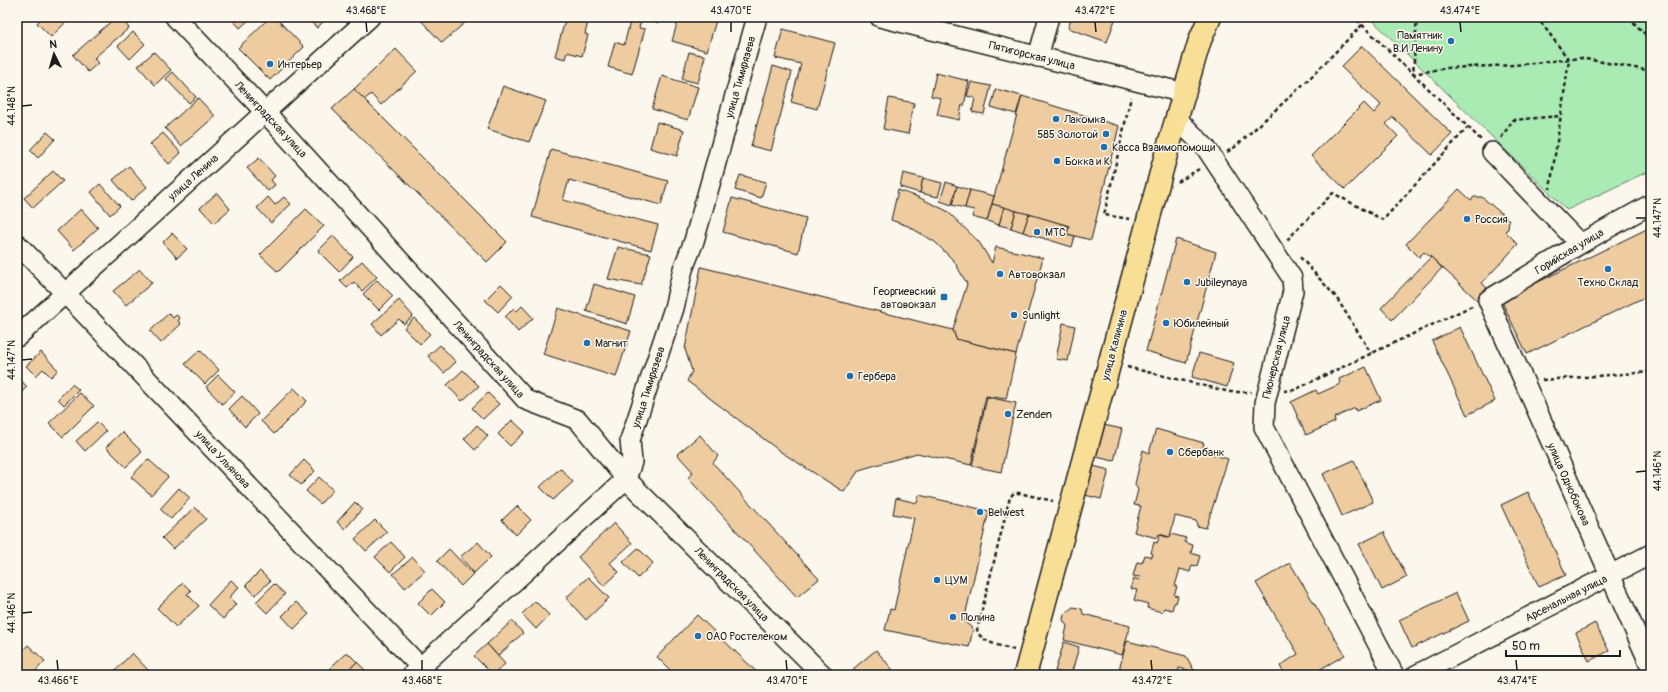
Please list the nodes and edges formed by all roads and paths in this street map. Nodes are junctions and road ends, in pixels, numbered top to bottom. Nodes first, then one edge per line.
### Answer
1 (175, 17) edge
2 (370, 17) edge
3 (757, 17) edge
4 (880, 17) edge
5 (1048, 17) edge
6 (1210, 17) edge
7 (1354, 17) edge
8 (1417, 17) edge
9 (1537, 17) edge
10 (1628, 17) edge
11 (1651, 40) edge
12 (1038, 57) junction
13 (1569, 60) junction
14 (1651, 71) edge
15 (1413, 74) junction
16 (1184, 93) junction
17 (265, 112) junction
18 (1560, 116) junction
19 (1176, 118) junction
20 (1492, 152) joint
21 (1651, 204) edge
22 (1547, 210) junction
23 (17, 244) edge
24 (1580, 244) junction
25 (1275, 252) junction
26 (1296, 252) dead end
27 (65, 292) junction
28 (1488, 300) junction
29 (17, 337) edge
30 (1371, 353) junction
31 (1109, 362) junction
32 (1651, 372) edge
33 (1524, 382) junction
34 (1267, 393) junction
35 (626, 479) junction
36 (1070, 506) junction
37 (1651, 554) edge
38 (1609, 576) junction
39 (1027, 665) edge
40 (1651, 667) edge
41 (420, 672) edge
42 (823, 675) edge
43 (1394, 675) edge
44 (1416, 675) edge

1 - 17 street, Ленинградская улица
2 - 17 street, улица Ленина
3 - 35 street, улица Тимирязева
4 - 12 street, Пятигорская улица
5 - 12 street
6 - 16 main road, улица Калинина
7 - 15 path
8 - 15 path
9 - 13 path
10 - 11 path
12 - 16 street, Пятигорская улица
13 - 14 path
13 - 15 path
13 - 18 path
15 - 25 path
16 - 19 main road, улица Калинина
17 - 27 street, улица Ленина
17 - 35 street, Ленинградская улица
18 - 20 path
18 - 22 path
19 - 25 street, Пионерская улица
19 - 31 main road, улица Калинина
20 - 22 street
21 - 24 street, Горийская улица
22 - 24 street
23 - 27 street, улица Ульянова
24 - 28 street, Горийская улица
25 - 34 street, Пионерская улица
26 - 30 path
27 - 29 street, улица Ленина
27 - 41 street, улица Ульянова
28 - 30 path
28 - 33 street, улица Однобокова
30 - 34 path
31 - 34 path
31 - 36 main road, улица Калинина
32 - 33 path
33 - 38 street, улица Однобокова
34 - 43 street, Пионерская улица
35 - 41 street
35 - 42 street, Ленинградская улица
36 - 39 main road, улица Калинина
36 - 39 path
37 - 38 street, Арсенальная улица
38 - 40 street, улица Однобокова
38 - 44 street, Арсенальная улица

